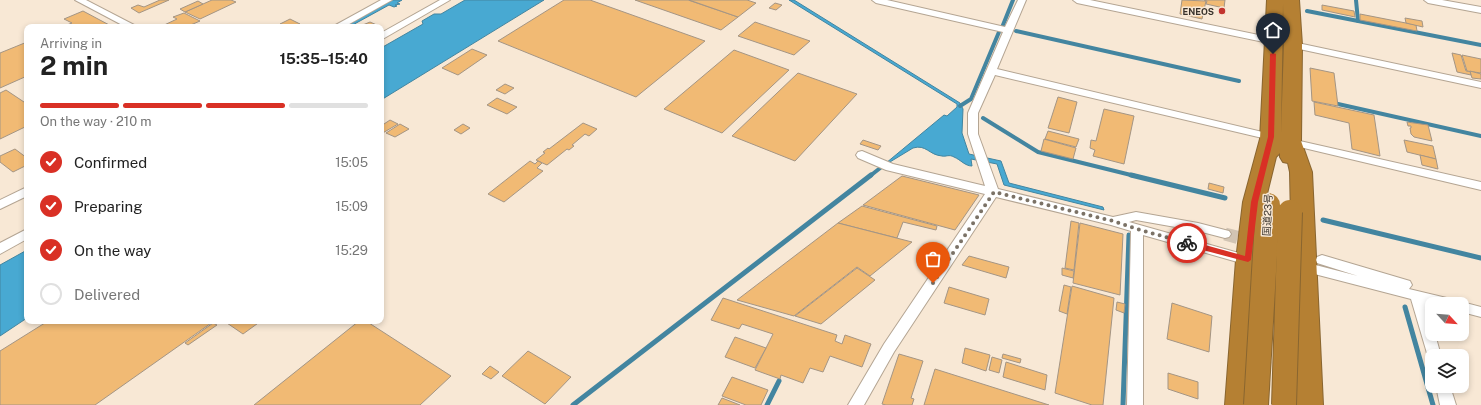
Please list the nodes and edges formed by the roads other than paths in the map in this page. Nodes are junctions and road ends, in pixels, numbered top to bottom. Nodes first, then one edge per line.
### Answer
1 (79, 0) edge
2 (388, 0) edge
3 (446, 0) edge
4 (876, 0) edge
5 (1022, 0) edge
6 (1077, 0) edge
7 (1275, 0) edge
8 (1291, 0) edge
9 (1428, 0) edge
10 (1481, 10) edge
11 (127, 24) edge
12 (343, 24) edge
13 (1009, 31) junction
14 (384, 35) edge
15 (1273, 41) junction
16 (1293, 45) junction
17 (991, 71) junction
18 (1481, 85) edge
19 (1281, 139) junction
20 (862, 155) dead end
21 (1481, 186) edge
22 (994, 192) junction
23 (24, 193) edge
24 (0, 205) edge
25 (1279, 209) junction
26 (1113, 221) junction
27 (1137, 229) junction
28 (1225, 234) tunnel mouth
29 (24, 236) edge
30 (0, 249) edge
31 (1248, 260) junction
32 (1313, 263) junction
33 (1417, 296) junction
34 (1433, 297) edge
35 (1425, 298) edge
36 (1469, 309) edge
37 (1481, 312) edge
38 (1432, 349) edge
39 (1445, 393) edge
40 (856, 405) edge
41 (1135, 405) edge
42 (1239, 405) edge
43 (1256, 405) edge
44 (1284, 405) edge
45 (1309, 405) edge
46 (1448, 405) edge

1 - 11 street
2 - 12 street
3 - 14 street
4 - 13 street
5 - 13 street
6 - 15 street
7 - 15 highway, 国道23号
8 - 16 highway, 国道23号
9 - 10 street
13 - 17 street
15 - 19 highway, 国道23号
16 - 18 street
16 - 19 highway, 国道23号
17 - 19 street
17 - 22 street
19 - 21 street
19 - 25 highway, 国道23号
19 - 31 highway
19 - 32 highway
20 - 22 street
22 - 26 street
22 - 40 street
23 - 24 street
25 - 43 highway, 国道23号, bridge
25 - 44 highway, 国道23号, bridge
26 - 27 street
26 - 28 street
27 - 31 street
27 - 41 street
29 - 30 street
31 - 42 highway
32 - 33 street
32 - 34 street
32 - 45 highway
33 - 35 street
33 - 38 street
36 - 37 street
39 - 46 street

